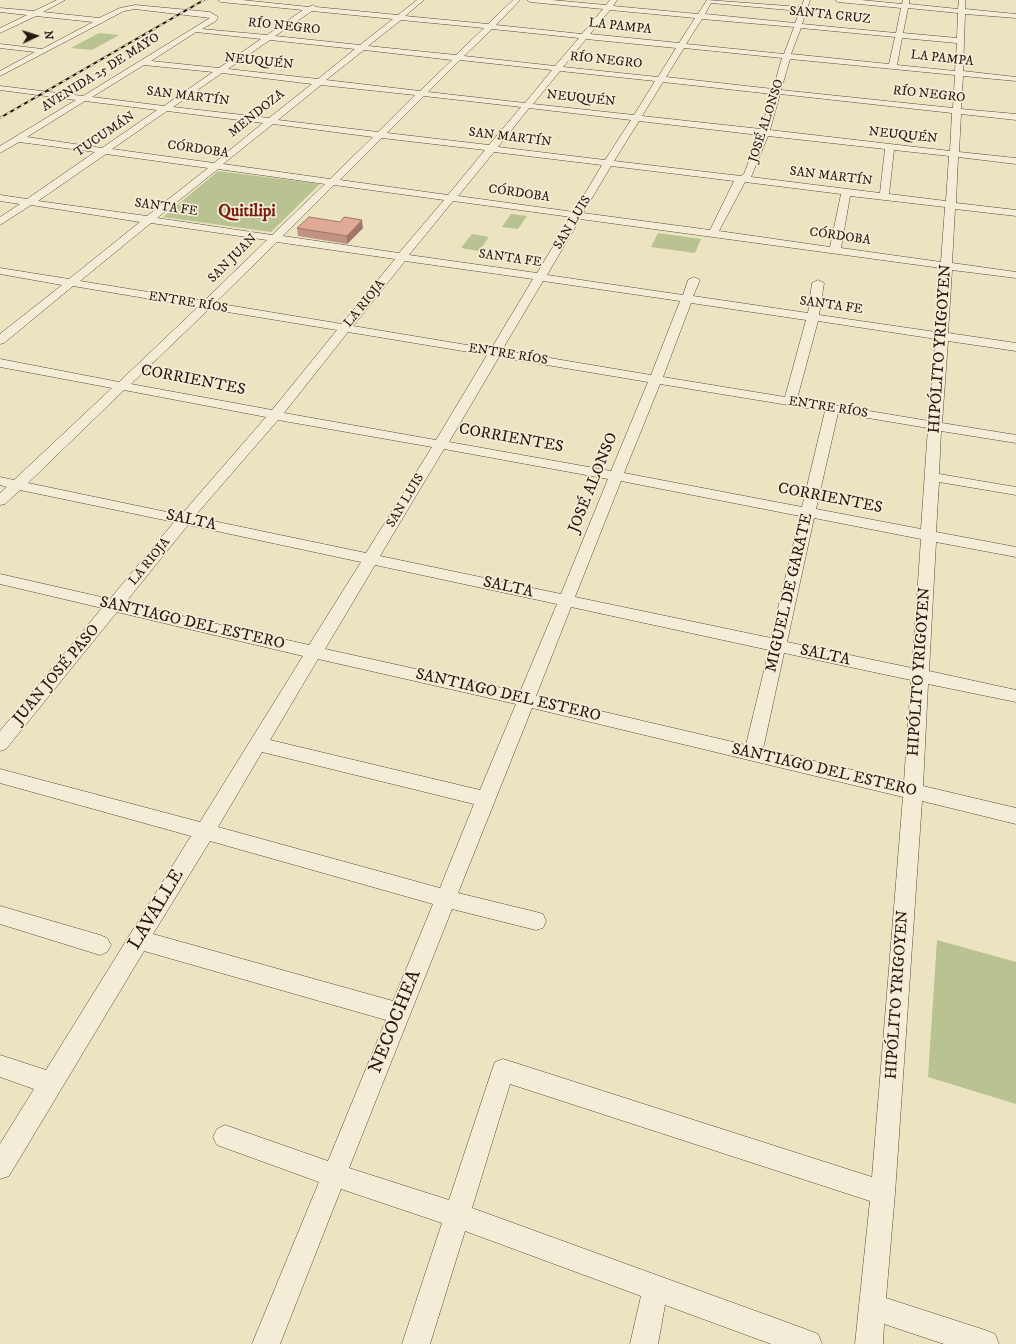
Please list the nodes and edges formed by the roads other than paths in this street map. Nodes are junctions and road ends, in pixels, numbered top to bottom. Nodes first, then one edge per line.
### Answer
1 (62, 0) edge
2 (161, 0) edge
3 (221, 0) edge
4 (226, 0) edge
5 (323, 0) edge
6 (421, 0) edge
7 (517, 0) edge
8 (530, 0) edge
9 (614, 0) edge
10 (710, 0) edge
11 (807, 0) edge
12 (838, 0) edge
13 (856, 3) edge
14 (905, 3) edge
15 (962, 5) edge
16 (608, 7) junction
17 (146, 8) junction
18 (310, 9) junction
19 (804, 9) junction
20 (0, 10) edge
21 (35, 13) junction
22 (205, 14) junction
23 (700, 16) junction
24 (1016, 16) edge
25 (400, 18) junction
26 (98, 20) junction
27 (798, 25) junction
28 (489, 27) junction
29 (0, 30) edge
30 (194, 30) junction
31 (899, 35) junction
32 (584, 36) junction
33 (268, 38) junction
34 (960, 41) junction
35 (0, 46) edge
36 (681, 46) junction
37 (362, 48) junction
38 (42, 51) junction
39 (786, 56) junction
40 (457, 58) junction
41 (143, 62) junction
42 (893, 66) junction
43 (558, 69) junction
44 (220, 71) junction
45 (958, 73) junction
46 (0, 74) edge
47 (660, 79) junction
48 (1016, 79) edge
49 (318, 82) junction
50 (0, 88) edge
51 (777, 92) junction
52 (422, 94) junction
53 (85, 98) junction
54 (527, 106) junction
55 (167, 108) junction
56 (956, 110) junction
57 (1016, 117) edge
58 (636, 118) junction
59 (270, 121) junction
60 (764, 134) junction
61 (379, 135) junction
62 (18, 139) junction
63 (492, 148) junction
64 (890, 148) junction
65 (0, 150) edge
66 (104, 151) junction
67 (953, 154) junction
68 (1016, 161) edge
69 (608, 163) junction
70 (214, 166) junction
71 (743, 180) junction
72 (331, 182) junction
73 (846, 192) junction
74 (884, 197) junction
75 (0, 198) edge
76 (450, 198) junction
77 (29, 202) junction
78 (951, 205) junction
79 (1016, 213) edge
80 (578, 216) junction
81 (148, 220) junction
82 (0, 222) edge
83 (713, 234) junction
84 (274, 238) junction
85 (835, 250) junction
86 (402, 257) junction
87 (947, 266) junction
88 (0, 271) edge
89 (1016, 275) edge
90 (540, 277) junction
91 (694, 280) dead end
92 (70, 283) junction
93 (818, 283) dead end
94 (686, 300) junction
95 (206, 306) junction
96 (812, 317) junction
97 (344, 329) junction
98 (942, 336) junction
99 (0, 340) edge
100 (1016, 347) edge
101 (495, 353) junction
102 (0, 363) edge
103 (655, 380) junction
104 (121, 386) junction
105 (790, 402) junction
106 (832, 409) junction
107 (275, 415) junction
108 (935, 425) junction
109 (1016, 439) edge
110 (440, 445) junction
111 (616, 476) junction
112 (933, 477) junction
113 (0, 481) edge
114 (17, 484) junction
115 (1016, 491) edge
116 (0, 501) edge
117 (808, 512) junction
118 (184, 520) junction
119 (929, 537) junction
120 (1016, 552) edge
121 (370, 559) junction
122 (0, 579) edge
123 (566, 600) junction
124 (114, 606) junction
125 (778, 646) junction
126 (312, 652) junction
127 (919, 676) junction
128 (1016, 696) edge
129 (526, 700) junction
130 (0, 744) edge
131 (257, 744) junction
132 (754, 754) junction
133 (0, 776) edge
134 (913, 792) junction
135 (486, 799) junction
136 (1016, 816) edge
137 (204, 831) junction
138 (446, 899) junction
139 (0, 915) edge
140 (536, 921) dead end
141 (140, 940) junction
142 (100, 945) dead end
143 (399, 1013) junction
144 (0, 1066) edge
145 (52, 1083) junction
146 (225, 1137) dead end
147 (0, 1167) edge
148 (334, 1175) junction
149 (883, 1193) junction
150 (456, 1215) junction
151 (656, 1287) junction
152 (873, 1307) junction
153 (266, 1344) edge
154 (416, 1344) edge
155 (644, 1344) edge
156 (808, 1344) edge
157 (869, 1344) edge
158 (985, 1344) edge

1 - 21 street
2 - 17 street
3 - 4 street, LA PAMPA
4 - 18 street, LA PAMPA
4 - 22 street
5 - 18 street, TUCUMÁN
6 - 25 street, MENDOZA
7 - 28 street, SAN JUAN
8 - 16 street, SANTA CRUZ
9 - 16 street, LA RIOJA
10 - 19 street
10 - 23 street, SAN LUIS
11 - 19 street, JOSÉ ALONSO
12 - 13 street
13 - 14 street
14 - 15 street
14 - 31 street
15 - 24 street
15 - 34 street, HIPÓLITO YRIGOYEN
16 - 23 street, SANTA CRUZ
16 - 32 street, LA RIOJA
17 - 22 street
17 - 26 street
18 - 25 street, LA PAMPA
18 - 33 street, TUCUMÁN
19 - 27 street, JOSÉ ALONSO
20 - 21 street
21 - 26 street
21 - 29 street
22 - 30 street, AVENIDA 25 DE MAYO
23 - 27 street, SANTA CRUZ
23 - 36 street, SAN LUIS
25 - 28 street, LA PAMPA
25 - 37 street, MENDOZA
26 - 38 street
27 - 31 street, SANTA CRUZ
27 - 39 street, JOSÉ ALONSO
28 - 32 street, LA PAMPA
28 - 40 street, SAN JUAN
30 - 33 street, RÍO NEGRO
30 - 41 street, AVENIDA 25 DE MAYO
31 - 34 street, SANTA CRUZ
31 - 42 street
32 - 36 street, LA PAMPA
32 - 43 street, LA RIOJA
33 - 37 street, RÍO NEGRO
33 - 44 street, TUCUMÁN
34 - 45 street, HIPÓLITO YRIGOYEN
35 - 38 street
36 - 39 street, LA PAMPA
36 - 47 street, SAN LUIS
37 - 40 street, RÍO NEGRO
37 - 49 street, MENDOZA
38 - 46 street
39 - 42 street, LA PAMPA
39 - 51 street, JOSÉ ALONSO
40 - 43 street, RÍO NEGRO
40 - 52 street, SAN JUAN
41 - 44 street, NEUQUÉN
41 - 53 street, AVENIDA 25 DE MAYO
42 - 45 street, LA PAMPA
43 - 47 street, RÍO NEGRO
43 - 54 street, LA RIOJA
44 - 49 street, NEUQUÉN
44 - 55 street, TUCUMÁN
45 - 48 street, LA PAMPA
45 - 56 street, HIPÓLITO YRIGOYEN
47 - 51 street, RÍO NEGRO
47 - 58 street, SAN LUIS
49 - 52 street, NEUQUÉN
49 - 59 street, MENDOZA
50 - 53 street, SAN MARTÍN
51 - 56 street, RÍO NEGRO
51 - 60 street, JOSÉ ALONSO
52 - 54 street, NEUQUÉN
52 - 61 street, SAN JUAN
53 - 55 street, SAN MARTÍN
53 - 62 street, AVENIDA 25 DE MAYO
54 - 58 street, NEUQUÉN
54 - 63 street, LA RIOJA
55 - 59 street, SAN MARTÍN
55 - 66 street, TUCUMÁN
56 - 57 street, RÍO NEGRO
56 - 67 street, HIPÓLITO YRIGOYEN
58 - 60 street, NEUQUÉN
58 - 69 street, SAN LUIS
59 - 61 street, SAN MARTÍN
59 - 70 street, MENDOZA
60 - 64 street, NEUQUÉN
60 - 71 street, JOSÉ ALONSO
61 - 63 street, SAN MARTÍN
61 - 72 street, SAN JUAN
62 - 65 street, AVENIDA 25 DE MAYO
62 - 66 street, CÓRDOBA
63 - 69 street, SAN MARTÍN
63 - 76 street, LA RIOJA
64 - 67 street, NEUQUÉN
64 - 74 street
66 - 70 street, CÓRDOBA
66 - 77 street, TUCUMÁN
67 - 68 street, NEUQUÉN
67 - 78 street, HIPÓLITO YRIGOYEN
69 - 71 street, SAN MARTÍN
69 - 80 street, SAN LUIS
70 - 72 street, CÓRDOBA
70 - 81 street, MENDOZA
71 - 73 street, SAN MARTÍN
71 - 83 street, JOSÉ ALONSO
72 - 76 street, CÓRDOBA
72 - 84 street, SAN JUAN
73 - 74 street, SAN MARTÍN
73 - 85 street
74 - 78 street, SAN MARTÍN
75 - 77 street, SANTA FE
76 - 80 street, CÓRDOBA
76 - 86 street, LA RIOJA
77 - 81 street, SANTA FE
77 - 82 street, TUCUMÁN
78 - 79 street, SAN MARTÍN
78 - 87 street, HIPÓLITO YRIGOYEN
80 - 83 street, CÓRDOBA
80 - 90 street, SAN LUIS
81 - 84 street, SANTA FE
81 - 92 street, MENDOZA
83 - 85 street, CÓRDOBA
84 - 86 street, SANTA FE
84 - 95 street, SAN JUAN
85 - 87 street, CÓRDOBA
86 - 90 street, SANTA FE
86 - 97 street, LA RIOJA
87 - 89 street, CÓRDOBA
87 - 98 street, HIPÓLITO YRIGOYEN
88 - 92 street, ENTRE RÍOS
90 - 94 street, SANTA FE
90 - 101 street, SAN LUIS
91 - 94 street, JOSÉ ALONSO
92 - 95 street, ENTRE RÍOS
92 - 99 street, MENDOZA
93 - 96 street
94 - 96 street, SANTA FE
94 - 103 street, JOSÉ ALONSO
95 - 97 street, ENTRE RÍOS
95 - 104 street, SAN JUAN
96 - 98 street, SANTA FE
96 - 105 street
97 - 101 street, ENTRE RÍOS
97 - 107 street, LA RIOJA
98 - 100 street, SANTA FE
98 - 108 street, HIPÓLITO YRIGOYEN
101 - 103 street, ENTRE RÍOS
101 - 110 street, SAN LUIS
102 - 104 street, CORRIENTES
103 - 105 street, ENTRE RÍOS
103 - 111 street, JOSÉ ALONSO
104 - 107 street, CORRIENTES
104 - 114 street, SAN JUAN
105 - 106 street, ENTRE RÍOS
106 - 108 street, ENTRE RÍOS
106 - 117 street, MIGUEL DE GARATE
107 - 110 street, CORRIENTES
107 - 118 street, LA RIOJA
108 - 109 street, ENTRE RÍOS
108 - 112 street, HIPÓLITO YRIGOYEN
110 - 111 street, CORRIENTES
110 - 121 street, SAN LUIS
111 - 117 street, CORRIENTES
111 - 123 street, JOSÉ ALONSO
112 - 115 street
112 - 119 street, HIPÓLITO YRIGOYEN
113 - 114 street, SALTA
114 - 116 street, SAN JUAN
114 - 118 street, SALTA
117 - 119 street, CORRIENTES
117 - 125 street, MIGUEL DE GARATE
118 - 121 street, SALTA
118 - 124 street, LA RIOJA
119 - 120 street, CORRIENTES
119 - 127 street, HIPÓLITO YRIGOYEN
121 - 123 street, SALTA
121 - 126 street, SAN LUIS
122 - 124 street, SANTIAGO DEL ESTERO
123 - 125 street, SALTA
123 - 129 street, JOSÉ ALONSO
124 - 126 street, SANTIAGO DEL ESTERO
124 - 130 street, JUAN JOSÉ PASO
125 - 127 street, SALTA
125 - 132 street, MIGUEL DE GARATE
126 - 129 street, SANTIAGO DEL ESTERO
126 - 131 street, LAVALLE
127 - 128 street, SALTA
127 - 134 street, HIPÓLITO YRIGOYEN
129 - 132 street, SANTIAGO DEL ESTERO
129 - 135 street, NECOCHEA
131 - 135 street
131 - 137 street, LAVALLE
132 - 134 street, SANTIAGO DEL ESTERO
133 - 137 street
134 - 136 street, SANTIAGO DEL ESTERO
134 - 149 street, HIPÓLITO YRIGOYEN
135 - 138 street, NECOCHEA
137 - 138 street
137 - 141 street, LAVALLE
138 - 140 street
138 - 143 street, NECOCHEA
139 - 142 street
141 - 143 street
141 - 145 street, LAVALLE
143 - 148 street, NECOCHEA
144 - 145 street
145 - 147 street, LAVALLE
146 - 148 street
148 - 150 street
148 - 153 street, NECOCHEA
149 - 150 street
149 - 152 street, HIPÓLITO YRIGOYEN
150 - 151 street
150 - 154 street
151 - 155 street
151 - 156 street
152 - 157 street, HIPÓLITO YRIGOYEN
152 - 158 street

